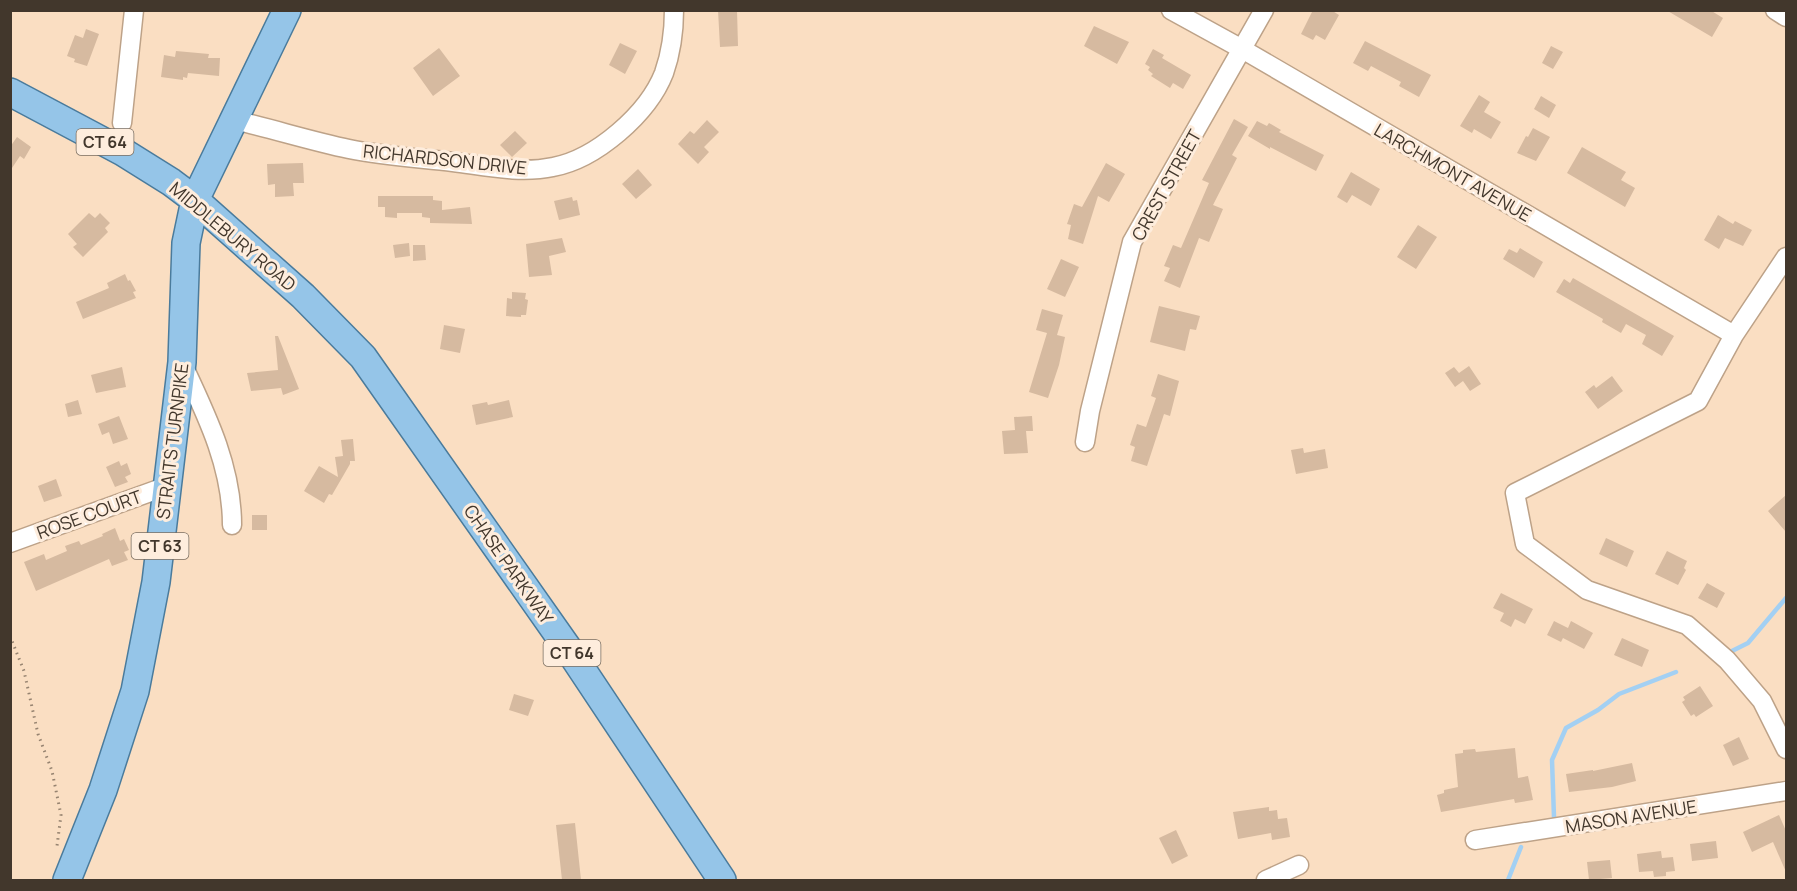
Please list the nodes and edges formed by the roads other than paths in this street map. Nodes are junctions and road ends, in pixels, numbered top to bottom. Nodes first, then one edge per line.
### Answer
1 (134, 10) edge
2 (287, 10) edge
3 (674, 10) edge
4 (1171, 10) edge
5 (1264, 10) edge
6 (1775, 10) edge
7 (1786, 17) edge
8 (1242, 49) junction
9 (10, 92) edge
10 (234, 120) junction
11 (122, 123) dead end
12 (195, 200) junction
13 (1786, 257) edge
14 (1734, 335) junction
15 (182, 362) junction
16 (414, 430) joint
17 (1085, 442) dead end
18 (167, 486) junction
19 (232, 525) dead end
20 (10, 543) edge
21 (1786, 749) edge
22 (1786, 791) edge
23 (1475, 840) dead end
24 (1299, 865) dead end
25 (67, 880) edge
26 (722, 880) edge
27 (1266, 880) edge

1 - 11 street
2 - 10 main road, STRAITS TURNPIKE / CT 63
3 - 10 street, RICHARDSON DRIVE
4 - 8 street, LARCHMONT AVENUE
5 - 8 street, CREST STREET
6 - 7 street
8 - 14 street, LARCHMONT AVENUE
8 - 17 street, CREST STREET
9 - 12 main road, MIDDLEBURY ROAD / CT 64
10 - 12 main road, STRAITS TURNPIKE / CT 63
12 - 15 main road, STRAITS TURNPIKE / CT 63
12 - 16 main road, MIDDLEBURY ROAD / CT 64
13 - 14 street
14 - 21 street
15 - 18 main road, STRAITS TURNPIKE / CT 63
15 - 19 street
16 - 26 main road, CHASE PARKWAY / CT 64
18 - 20 street, ROSE COURT
18 - 25 main road, STRAITS TURNPIKE / CT 63
22 - 23 street, MASON AVENUE
24 - 27 street

